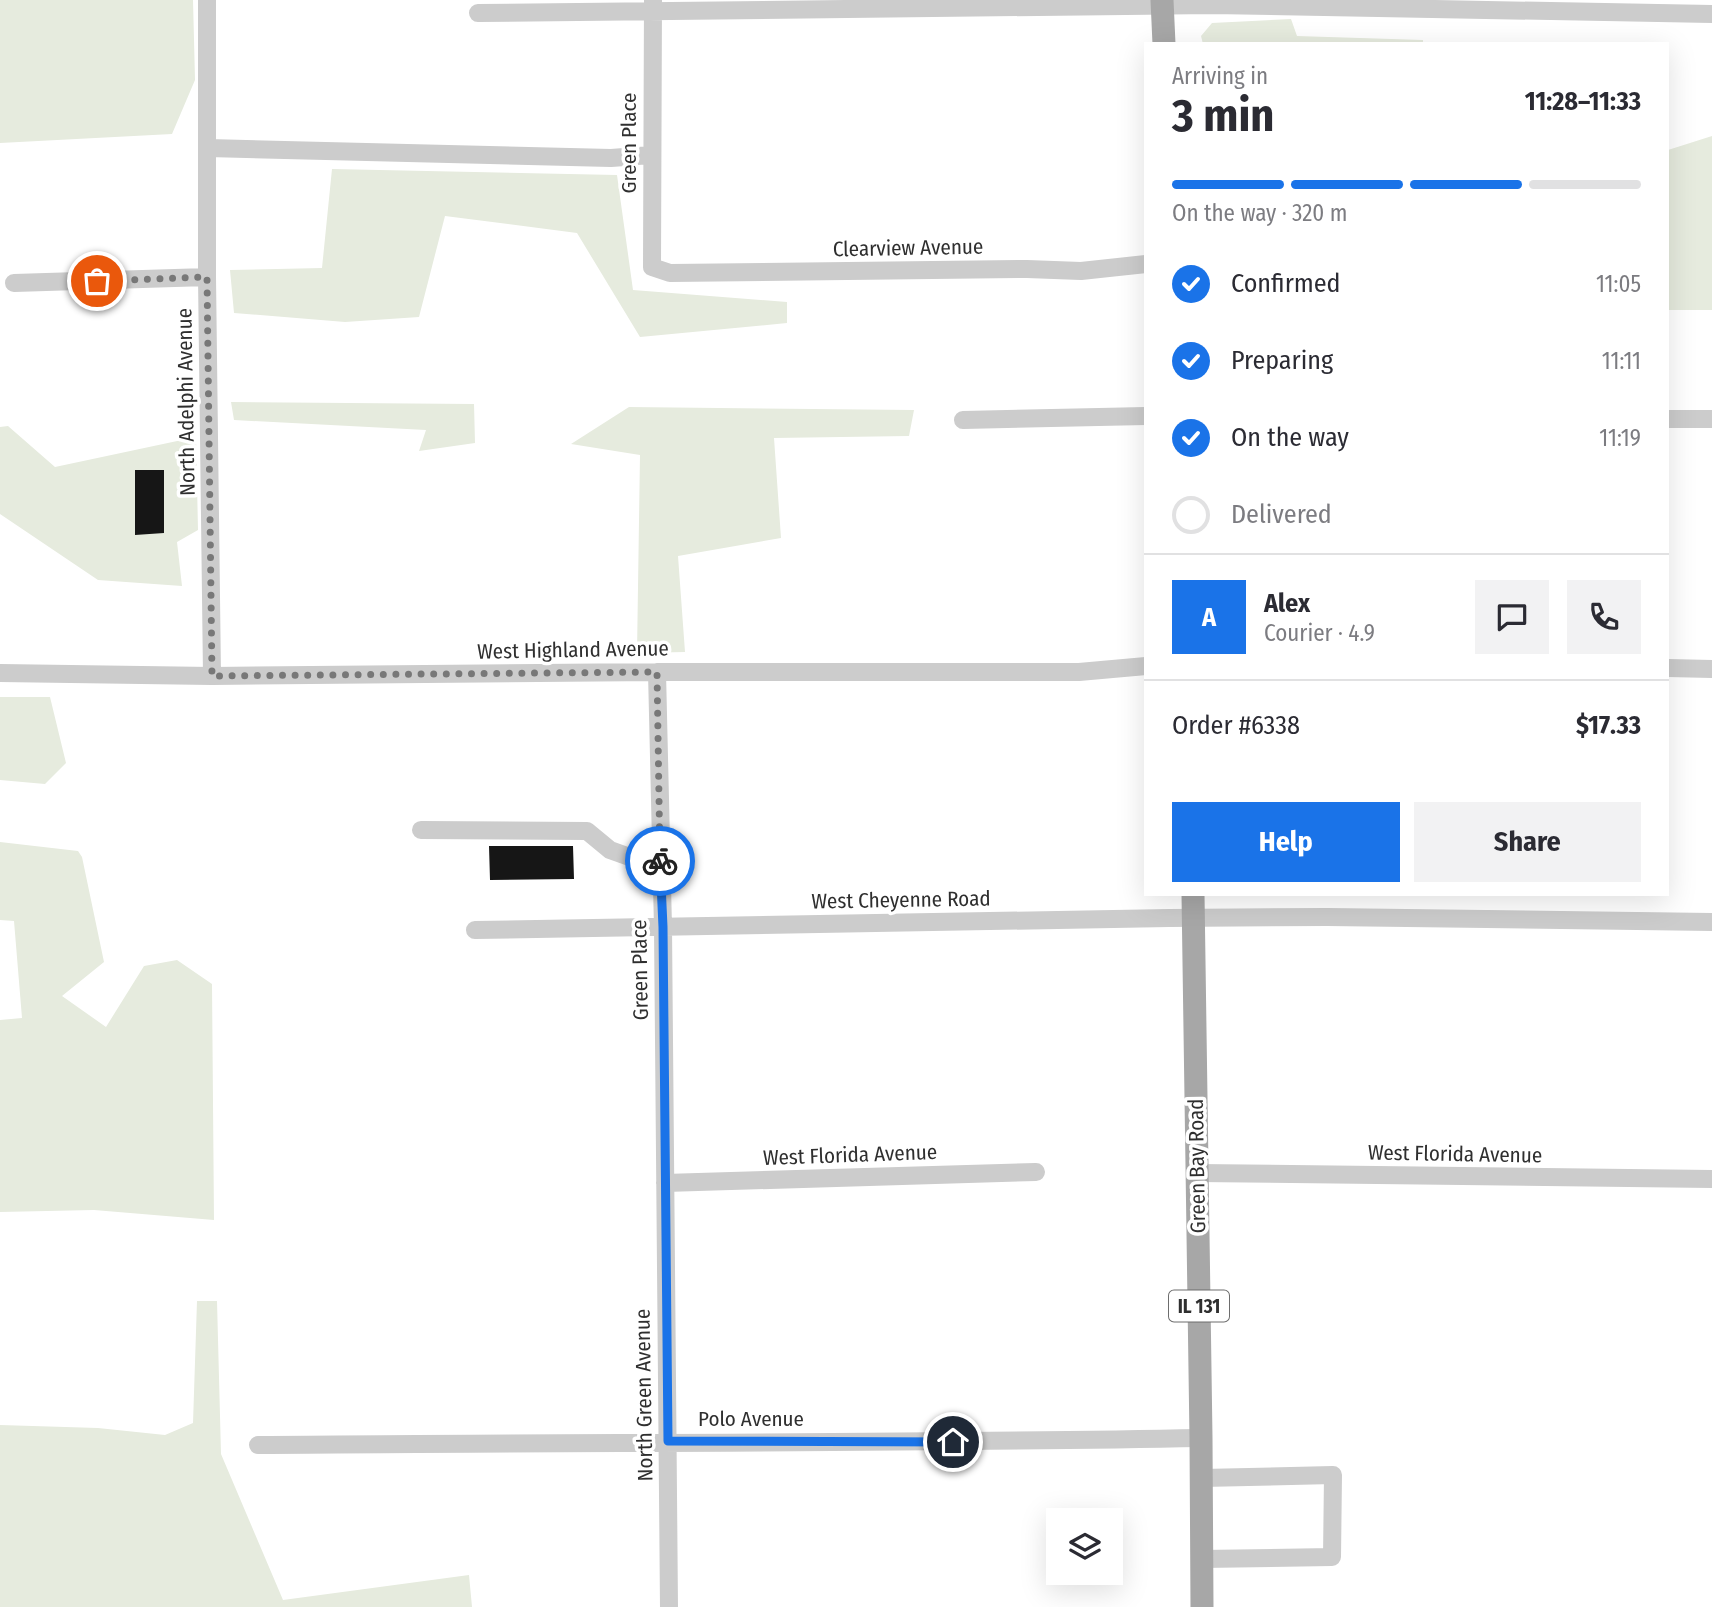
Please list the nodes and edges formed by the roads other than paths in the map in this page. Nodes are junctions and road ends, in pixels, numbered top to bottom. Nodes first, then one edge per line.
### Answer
1 (206, 0) edge
2 (1162, 2) edge
3 (653, 5) edge
4 (478, 13) dead end
5 (1712, 14) edge
6 (1164, 42) edge
7 (208, 148) junction
8 (651, 155) junction
9 (1144, 264) edge
10 (670, 273) joint
11 (207, 277) junction
12 (15, 283) dead end
13 (1144, 416) edge
14 (1669, 419) edge
15 (1712, 419) edge
16 (963, 420) dead end
17 (1144, 666) edge
18 (1669, 668) edge
19 (1712, 669) edge
20 (657, 672) junction
21 (0, 673) edge
22 (212, 676) junction
23 (421, 830) dead end
24 (660, 862) junction
25 (1193, 896) edge
26 (1194, 918) junction
27 (1712, 922) edge
28 (663, 927) junction
29 (475, 930) dead end
30 (1036, 1172) dead end
31 (1197, 1173) junction
32 (1712, 1179) edge
33 (665, 1183) junction
34 (1202, 1438) junction
35 (668, 1441) junction
36 (258, 1445) dead end
37 (1202, 1478) junction
38 (1202, 1559) junction
39 (670, 1607) edge
40 (1202, 1607) edge

1 - 7 street, North Adelphi Avenue
2 - 3 street
2 - 5 street
2 - 6 main road
3 - 4 street
3 - 8 street, Green Place
7 - 8 street
7 - 11 street, North Adelphi Avenue
8 - 10 street, Green Place
9 - 10 street, Clearview Avenue
11 - 12 street
11 - 22 street, North Adelphi Avenue
13 - 16 street
14 - 15 street
17 - 20 street, West Highland Avenue
18 - 19 street
20 - 22 street, West Highland Avenue
20 - 24 street, Green Place
21 - 22 street, West Highland Avenue
23 - 24 street
24 - 28 street, Green Place
25 - 26 main road, Green Bay Road / IL 131
26 - 27 street, West Cheyenne Road
26 - 28 street, West Cheyenne Road
26 - 31 main road, Green Bay Road / IL 131
28 - 29 street, West Cheyenne Road
28 - 33 street, Green Place
30 - 33 street, West Florida Avenue
31 - 32 street, West Florida Avenue
31 - 34 main road, Green Bay Road / IL 131
33 - 35 street, North Green Avenue
34 - 35 street, Polo Avenue
34 - 37 main road, IL 131
35 - 36 street, Polo Avenue
35 - 39 street, North Green Avenue
37 - 38 main road, IL 131
37 - 38 street
38 - 40 main road, IL 131

